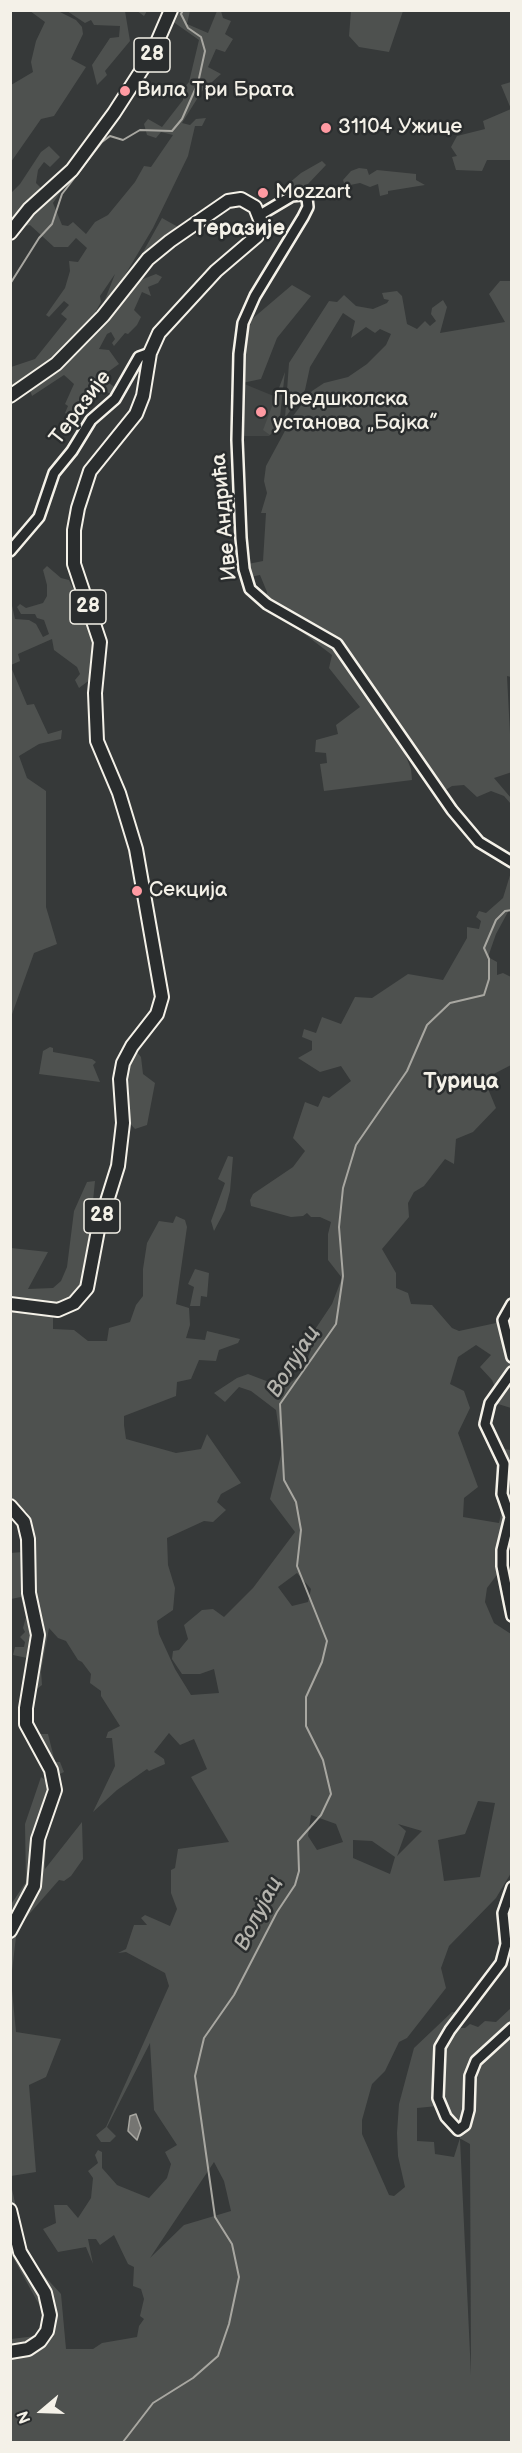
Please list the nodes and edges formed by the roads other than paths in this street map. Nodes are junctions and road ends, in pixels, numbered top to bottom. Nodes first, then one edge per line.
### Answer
1 (171, 10) edge
2 (260, 215) junction
3 (10, 233) edge
4 (150, 353) junction
5 (10, 396) edge
6 (10, 551) edge
7 (512, 862) edge
8 (10, 1304) edge
9 (512, 1304) edge
10 (512, 1357) edge
11 (512, 1372) edge
12 (10, 1506) edge
13 (512, 1616) edge
14 (512, 1887) edge
15 (10, 1931) edge
16 (512, 2028) edge
17 (10, 2210) edge
18 (10, 2352) edge

1 - 3 main road, 28
2 - 4 main road, 28
2 - 5 main road
2 - 7 street, Иве Андрића
4 - 6 street, Теразије
4 - 8 main road, 28
9 - 10 street
11 - 13 street
12 - 15 main road
14 - 16 street
17 - 18 main road

